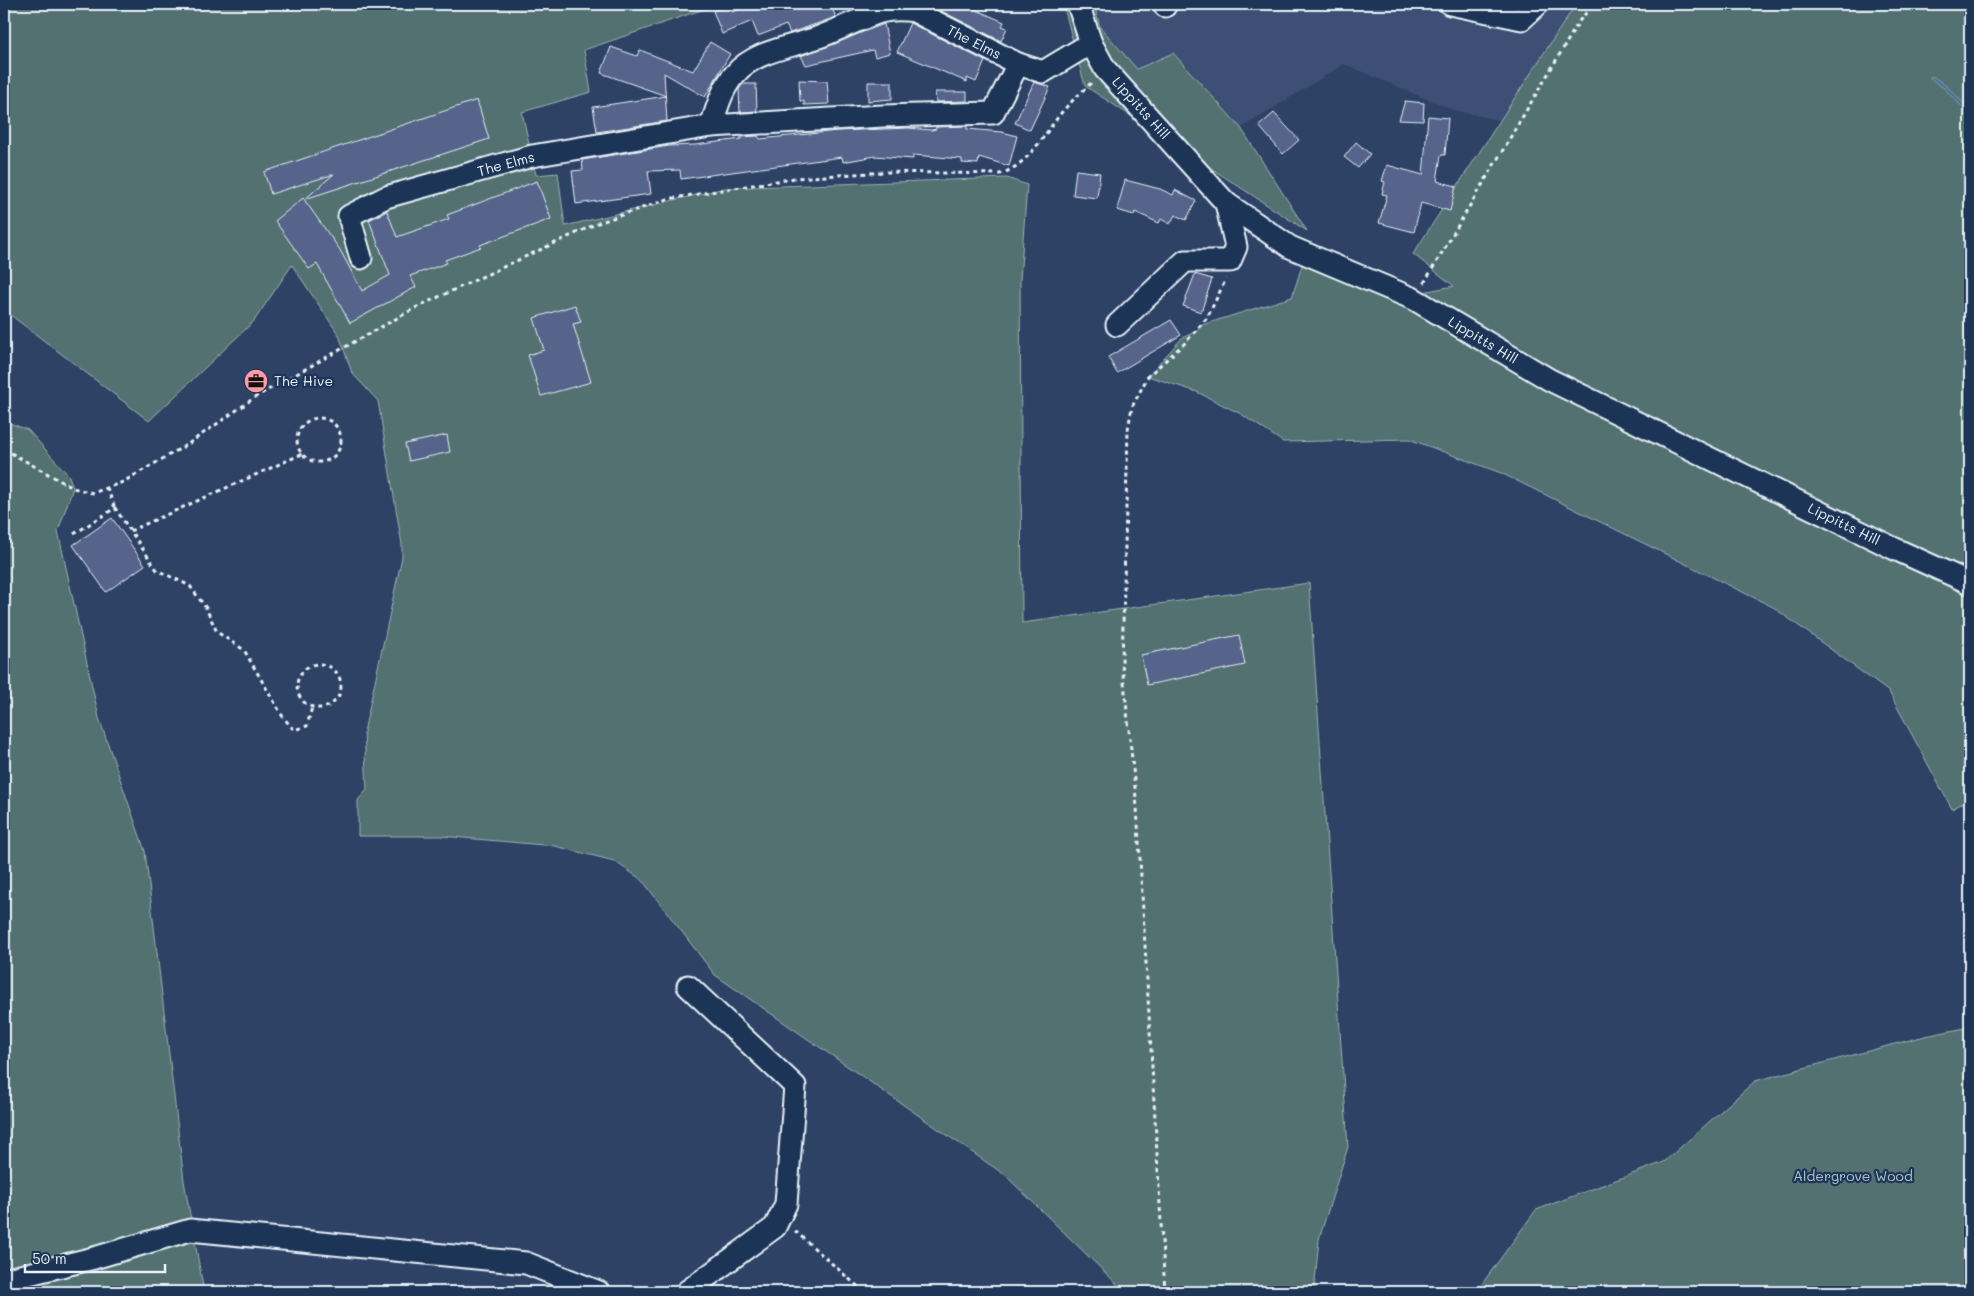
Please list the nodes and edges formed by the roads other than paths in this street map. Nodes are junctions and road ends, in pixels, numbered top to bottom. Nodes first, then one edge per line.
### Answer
1 (1078, 4) edge
2 (1450, 4) edge
3 (1538, 4) edge
4 (1091, 43) junction
5 (1018, 64) junction
6 (711, 126) junction
7 (1226, 203) junction
8 (361, 258) dead end
9 (1117, 325) dead end
10 (1970, 583) edge
11 (688, 986) dead end
12 (4, 1280) edge
13 (599, 1292) edge
14 (686, 1292) edge

1 - 4 street, Lippitts Hill
2 - 3 street
4 - 5 street, The Elms
4 - 7 street, Lippitts Hill
5 - 6 street, The Elms
5 - 6 street, The Elms
6 - 8 street, The Elms
7 - 9 street
7 - 10 street, Lippitts Hill
11 - 14 street
12 - 13 street

